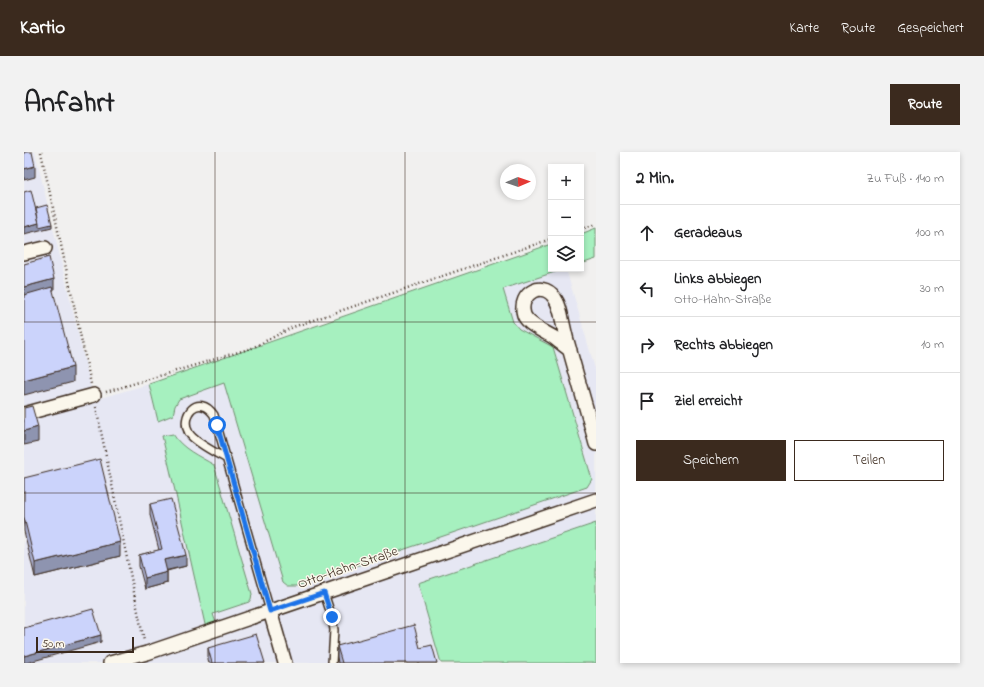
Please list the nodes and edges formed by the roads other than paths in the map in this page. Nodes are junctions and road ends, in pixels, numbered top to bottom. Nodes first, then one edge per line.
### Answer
1 (45, 248) dead end
2 (24, 253) edge
3 (570, 350) junction
4 (94, 395) road end
5 (24, 414) edge
6 (596, 444) edge
7 (227, 460) junction
8 (596, 500) edge
9 (324, 593) junction
10 (270, 611) junction
11 (110, 663) edge
12 (285, 663) edge
13 (332, 663) edge

1 - 2 street
3 - 3 street
3 - 6 street
4 - 5 street
7 - 7 lane
7 - 10 lane
8 - 9 street, Otto-Hahn-Straße
9 - 10 street, Otto-Hahn-Straße
9 - 13 lane
10 - 11 street, Otto-Hahn-Straße
10 - 12 street

